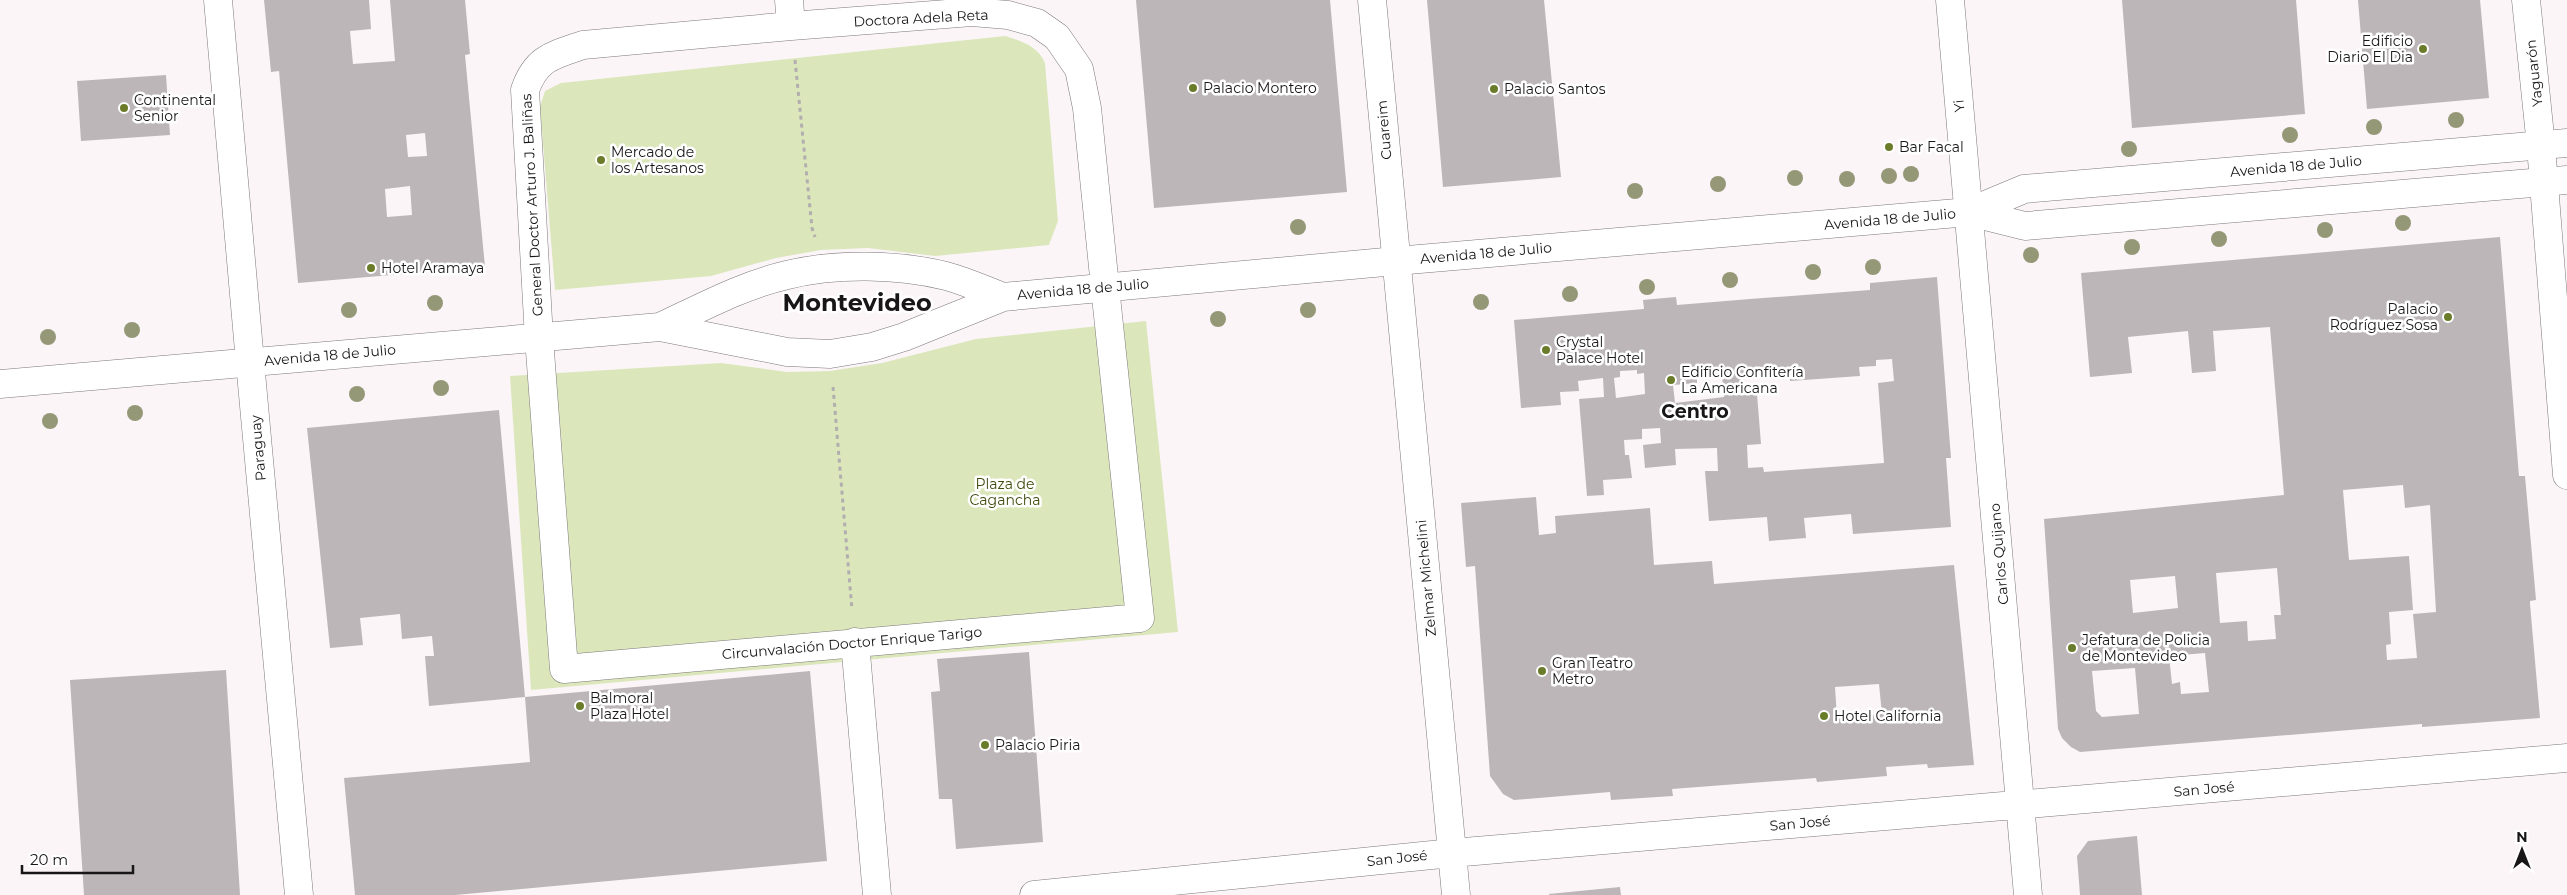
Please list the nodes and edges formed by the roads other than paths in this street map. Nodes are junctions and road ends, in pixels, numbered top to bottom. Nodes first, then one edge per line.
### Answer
1 (218, 0) edge
2 (1372, 0) edge
3 (1950, 0) edge
4 (2526, 0) edge
5 (790, 13) edge
6 (2554, 145) edge
7 (2555, 181) edge
8 (1969, 212) junction
9 (1396, 261) junction
10 (1105, 287) junction
11 (1003, 297) junction
12 (660, 327) junction
13 (539, 338) junction
14 (250, 362) junction
15 (0, 384) edge
16 (2567, 475) edge
17 (855, 642) junction
18 (2567, 758) edge
19 (2020, 804) junction
20 (1452, 853) junction
21 (299, 895) edge
22 (877, 895) edge
23 (1034, 895) edge
24 (1456, 895) edge
25 (2028, 895) edge

1 - 14 street, Paraguay
2 - 9 street, Cuareim
3 - 8 street, Yi
4 - 6 street, Yaguarón
5 - 10 street, Doctora Adela Reta
5 - 13 street, General Doctor Arturo J. Baliñas
6 - 7 street, Yaguarón
6 - 8 street, Avenida 18 de Julio
7 - 8 street, Avenida 18 de Julio
7 - 16 street, Yaguarón
8 - 9 street, Avenida 18 de Julio
8 - 19 street, Carlos Quijano
9 - 10 street, Avenida 18 de Julio
9 - 20 street, Zelmar Michelini
10 - 11 street, Avenida 18 de Julio
10 - 17 street, Circunvalación Doctor Enrique Tarigo
11 - 12 street, Avenida 18 de Julio
11 - 12 street, Avenida 18 de Julio
12 - 13 street, Avenida 18 de Julio
13 - 14 street, Avenida 18 de Julio
13 - 17 street, Circunvalación Doctor Enrique Tarigo
14 - 15 street, Avenida 18 de Julio
14 - 21 street, Paraguay
17 - 22 street
18 - 19 street, San José
19 - 20 street, San José
19 - 25 street, Carlos Quijano
20 - 23 street, San José
20 - 24 street, Zelmar Michelini

